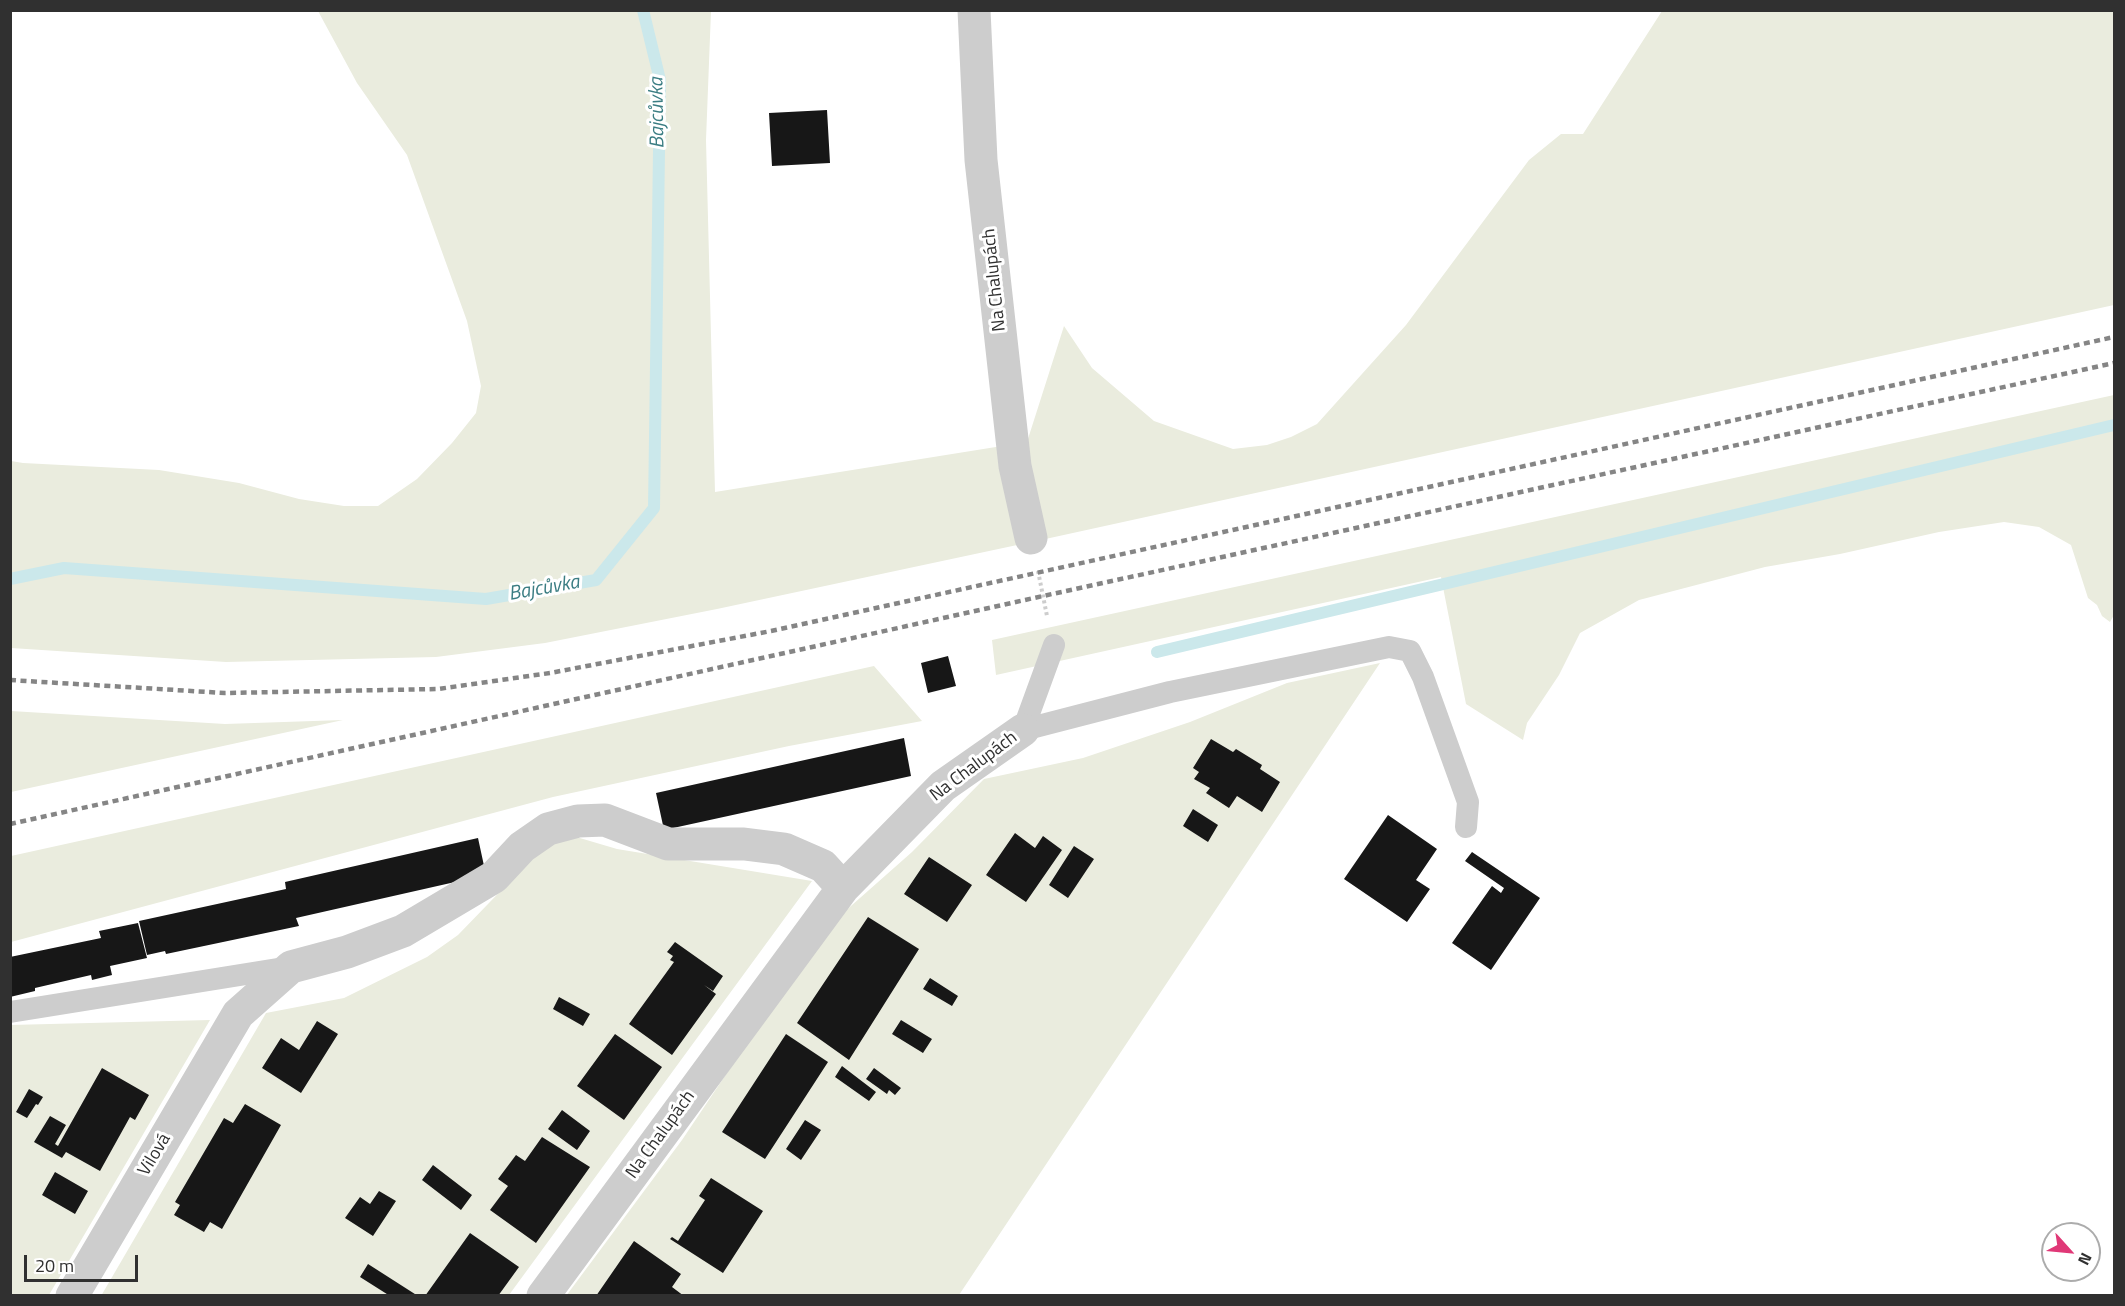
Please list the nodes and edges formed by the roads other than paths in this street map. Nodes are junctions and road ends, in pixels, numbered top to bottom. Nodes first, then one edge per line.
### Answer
1 (974, 10) edge
2 (1032, 538) road end
3 (1054, 645) road end
4 (1023, 730) junction
5 (1466, 827) dead end
6 (843, 888) junction
7 (291, 967) junction
8 (10, 1012) edge
9 (72, 1296) edge
10 (543, 1296) edge

1 - 2 street, Na Chalupách
3 - 4 lane, Na Chalupách
4 - 5 lane
4 - 6 street, Na Chalupách
6 - 7 street
6 - 10 street, Na Chalupách
7 - 8 lane
7 - 9 street, Vilová

